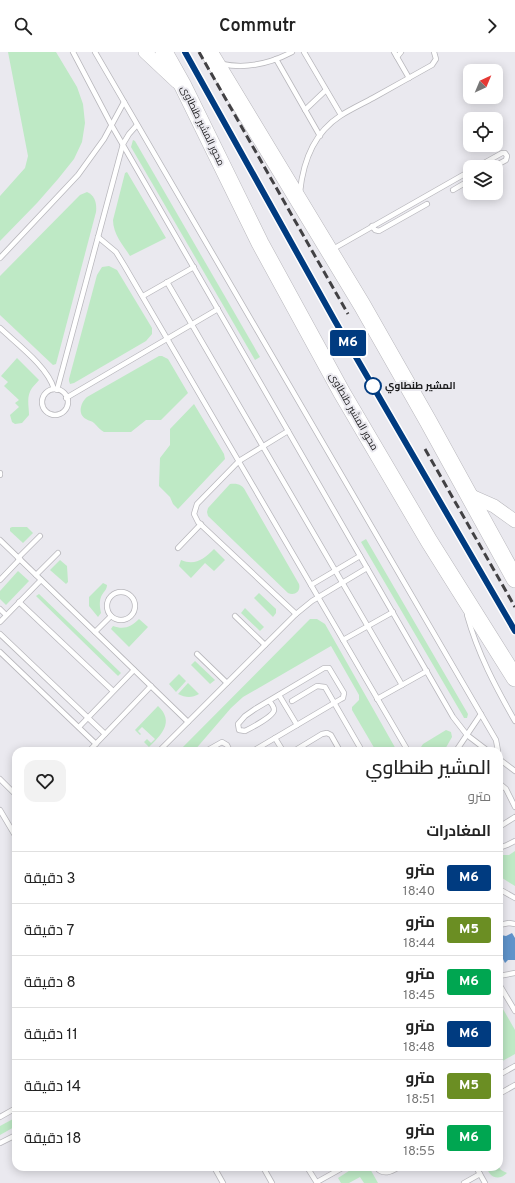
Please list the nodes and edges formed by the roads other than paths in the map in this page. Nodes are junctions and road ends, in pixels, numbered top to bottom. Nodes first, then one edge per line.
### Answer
1 (73, 52) edge
2 (95, 52) edge
3 (145, 52) edge
4 (164, 52) edge
5 (292, 52) edge
6 (304, 52) edge
7 (394, 52) edge
8 (401, 52) edge
9 (434, 52) edge
10 (212, 57) edge
11 (397, 57) junction
12 (276, 59) junction
13 (409, 78) junction
14 (183, 86) junction
15 (326, 90) junction
16 (124, 102) junction
17 (305, 110) junction
18 (341, 115) junction
19 (137, 125) junction
20 (112, 126) junction
21 (320, 136) junction
22 (123, 144) junction
23 (489, 160) edge
24 (503, 162) edge
25 (463, 175) edge
26 (463, 184) edge
27 (453, 190) dead end
28 (299, 200) junction
29 (427, 204) dead end
30 (372, 226) junction
31 (98, 237) junction
32 (330, 250) junction
33 (0, 258) edge
34 (194, 267) junction
35 (167, 282) junction
36 (143, 296) junction
37 (218, 309) junction
38 (191, 324) junction
39 (0, 328) edge
40 (167, 338) junction
41 (55, 389) junction
42 (66, 398) junction
43 (288, 431) junction
44 (262, 446) junction
45 (238, 461) junction
46 (469, 496) junction
47 (515, 522) edge
48 (201, 524) junction
49 (40, 536) dead end
50 (0, 540) edge
51 (178, 548) dead end
52 (58, 553) dead end
53 (360, 556) junction
54 (19, 559) junction
55 (367, 568) junction
56 (335, 571) junction
57 (36, 575) junction
58 (515, 579) edge
59 (0, 580) edge
60 (41, 580) junction
61 (342, 583) junction
62 (311, 585) junction
63 (463, 596) junction
64 (318, 598) junction
65 (19, 602) junction
66 (0, 609) edge
67 (393, 612) junction
68 (296, 614) junction
69 (6, 615) junction
70 (111, 616) junction
71 (235, 616) dead end
72 (0, 622) edge
73 (367, 627) junction
74 (95, 632) junction
75 (0, 634) edge
76 (343, 640) junction
77 (265, 646) junction
78 (0, 652) edge
79 (198, 654) dead end
80 (134, 670) junction
81 (427, 671) junction
82 (515, 678) edge
83 (227, 683) junction
84 (402, 685) junction
85 (151, 686) junction
86 (113, 692) junction
87 (280, 695) junction
88 (377, 699) junction
89 (269, 701) junction
90 (292, 701) dead end
91 (334, 703) junction
92 (481, 714) junction
93 (88, 718) junction
94 (515, 721) edge
95 (188, 722) junction
96 (297, 725) junction
97 (79, 727) junction
98 (105, 734) junction
99 (467, 734) junction
100 (275, 738) junction
101 (96, 744) junction
102 (93, 747) edge
103 (163, 747) edge
104 (213, 747) edge
105 (228, 747) edge
106 (260, 747) edge
107 (281, 747) edge
108 (301, 747) edge
109 (338, 747) edge
110 (360, 747) edge
111 (406, 747) edge
112 (459, 747) edge
113 (483, 747) edge
114 (497, 747) edge
115 (503, 762) edge
116 (515, 771) edge
117 (1, 783) edge
118 (503, 786) edge
119 (12, 792) edge
120 (515, 807) edge
121 (0, 810) edge
122 (515, 817) edge
123 (503, 824) edge
124 (12, 830) edge
125 (515, 841) edge
126 (503, 847) edge
127 (503, 891) edge
128 (515, 898) edge
129 (503, 924) edge
130 (515, 924) edge
131 (515, 973) edge
132 (503, 975) edge
133 (503, 992) edge
134 (515, 1011) edge
135 (515, 1066) edge
136 (503, 1073) edge
137 (515, 1085) edge
138 (503, 1092) edge
139 (12, 1110) edge
140 (0, 1117) edge
141 (12, 1136) edge
142 (0, 1143) edge
143 (216, 1171) edge
144 (265, 1171) edge
145 (310, 1171) edge
146 (337, 1171) edge
147 (379, 1171) edge
148 (392, 1171) edge
149 (478, 1171) edge
150 (480, 1174) junction
151 (224, 1183) edge
152 (272, 1183) edge
153 (317, 1183) edge
154 (464, 1183) edge
155 (485, 1183) edge

1 - 20 lane
2 - 16 lane
3 - 14 street
4 - 14 highway, محور المشير طنطاوى
5 - 12 lane
6 - 15 lane
7 - 11 lane
8 - 11 lane
9 - 13 lane
10 - 12 lane
10 - 28 highway
11 - 13 lane
12 - 17 lane
13 - 18 lane
14 - 63 highway, محور المشير طنطاوى
15 - 17 lane
15 - 18 lane
16 - 19 lane
16 - 20 lane
17 - 21 lane
18 - 21 lane
19 - 22 lane
19 - 92 lane
20 - 22 lane
20 - 33 lane
21 - 28 lane
22 - 31 lane
22 - 34 lane
23 - 24 lane
25 - 30 lane
26 - 27 lane
28 - 32 highway
29 - 30 lane
30 - 32 lane
31 - 36 lane
31 - 41 lane
32 - 46 highway
34 - 35 lane
34 - 37 lane
35 - 36 lane
35 - 38 lane
36 - 40 lane
37 - 38 lane
37 - 43 lane
38 - 40 lane
38 - 44 lane
39 - 41 lane
40 - 42 lane
40 - 45 lane
41 - 42 lane
41 - 42 lane
43 - 44 lane
43 - 53 lane
44 - 45 lane
44 - 56 lane
45 - 48 lane
45 - 62 lane
46 - 47 street
46 - 58 highway
48 - 51 lane
48 - 68 lane
49 - 54 lane
50 - 54 lane
52 - 57 lane
53 - 55 lane
53 - 56 lane
54 - 57 lane
54 - 59 lane
55 - 61 lane
55 - 67 lane
56 - 61 lane
56 - 62 lane
57 - 60 lane
60 - 65 lane
60 - 74 lane
61 - 64 lane
61 - 73 lane
62 - 64 lane
63 - 82 highway, محور المشير طنطاوى
63 - 94 lane
64 - 68 lane
64 - 76 lane
65 - 69 lane
65 - 86 lane
66 - 69 lane
67 - 73 lane
67 - 81 lane
68 - 77 lane
69 - 72 lane
70 - 70 lane
70 - 74 lane
71 - 77 lane
73 - 76 lane
73 - 84 lane
74 - 80 lane
75 - 93 lane
76 - 88 lane
77 - 83 lane
78 - 97 lane
79 - 83 lane
80 - 85 lane
80 - 86 lane
81 - 84 lane
81 - 99 lane
83 - 95 lane
84 - 88 lane
85 - 95 lane
85 - 98 lane
86 - 93 lane
87 - 89 lane
87 - 91 lane
87 - 96 lane
88 - 111 lane
89 - 89 lane
90 - 91 lane
91 - 96 lane
91 - 110 lane
92 - 99 lane
92 - 114 lane
93 - 97 lane
93 - 98 lane
95 - 103 lane
96 - 100 lane
97 - 101 lane
98 - 101 lane
99 - 112 lane
99 - 113 lane
100 - 106 lane
100 - 107 lane
101 - 102 lane
104 - 105 lane
108 - 109 lane
115 - 116 lane
117 - 119 lane
118 - 120 lane
121 - 124 lane
122 - 123 lane
125 - 126 lane
127 - 128 lane
129 - 130 lane
131 - 132 lane
133 - 134 lane
135 - 136 lane
137 - 138 lane
139 - 140 lane
141 - 142 lane
143 - 151 lane
144 - 152 lane
145 - 153 lane
146 - 153 lane
147 - 148 lane
149 - 150 lane
150 - 154 lane
150 - 155 lane

